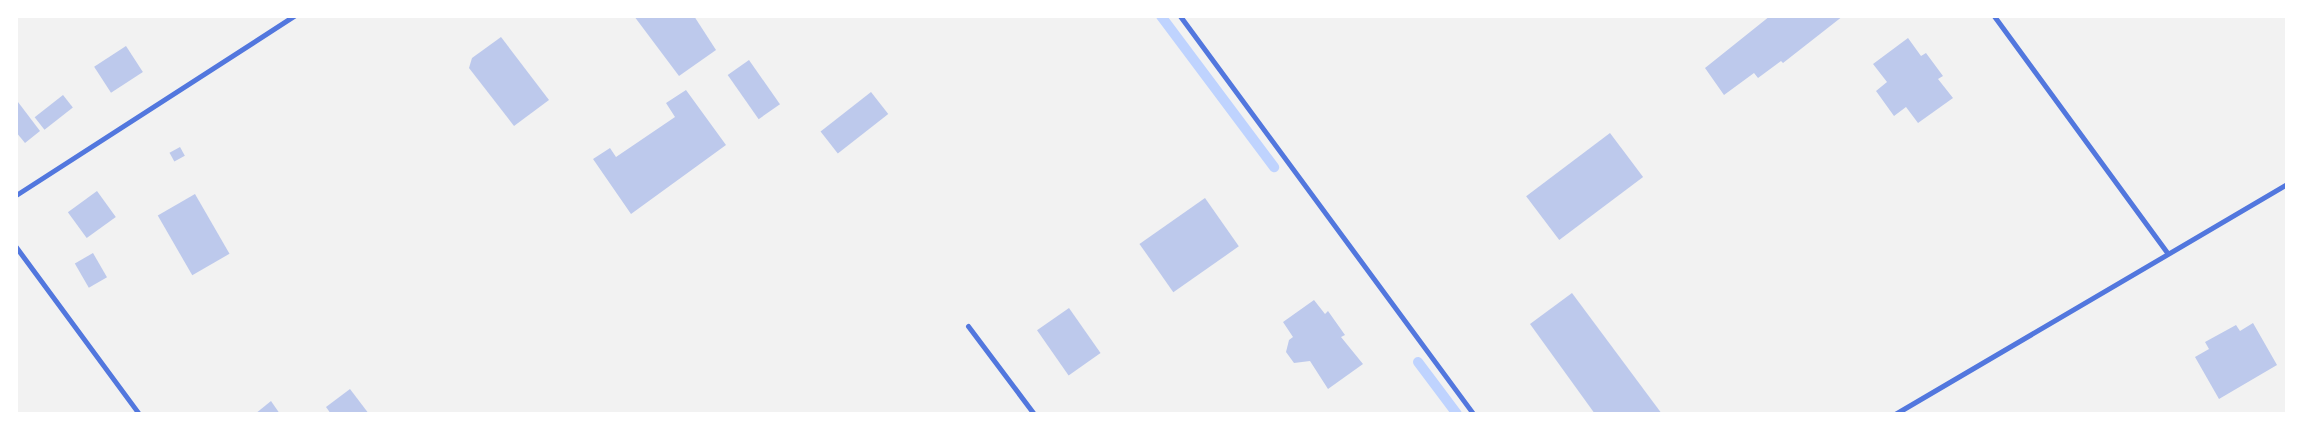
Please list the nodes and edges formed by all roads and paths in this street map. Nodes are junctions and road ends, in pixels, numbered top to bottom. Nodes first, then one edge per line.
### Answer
1 (294, 16) edge
2 (1180, 16) edge
3 (1994, 16) edge
4 (2287, 184) edge
5 (16, 195) edge
6 (16, 247) edge
7 (2167, 252) junction
8 (968, 326) dead end
9 (140, 414) edge
10 (1034, 414) edge
11 (1473, 414) edge
12 (1895, 414) edge

1 - 5 street
2 - 11 street
3 - 7 street
4 - 7 street
6 - 9 street
7 - 12 street
8 - 10 street

